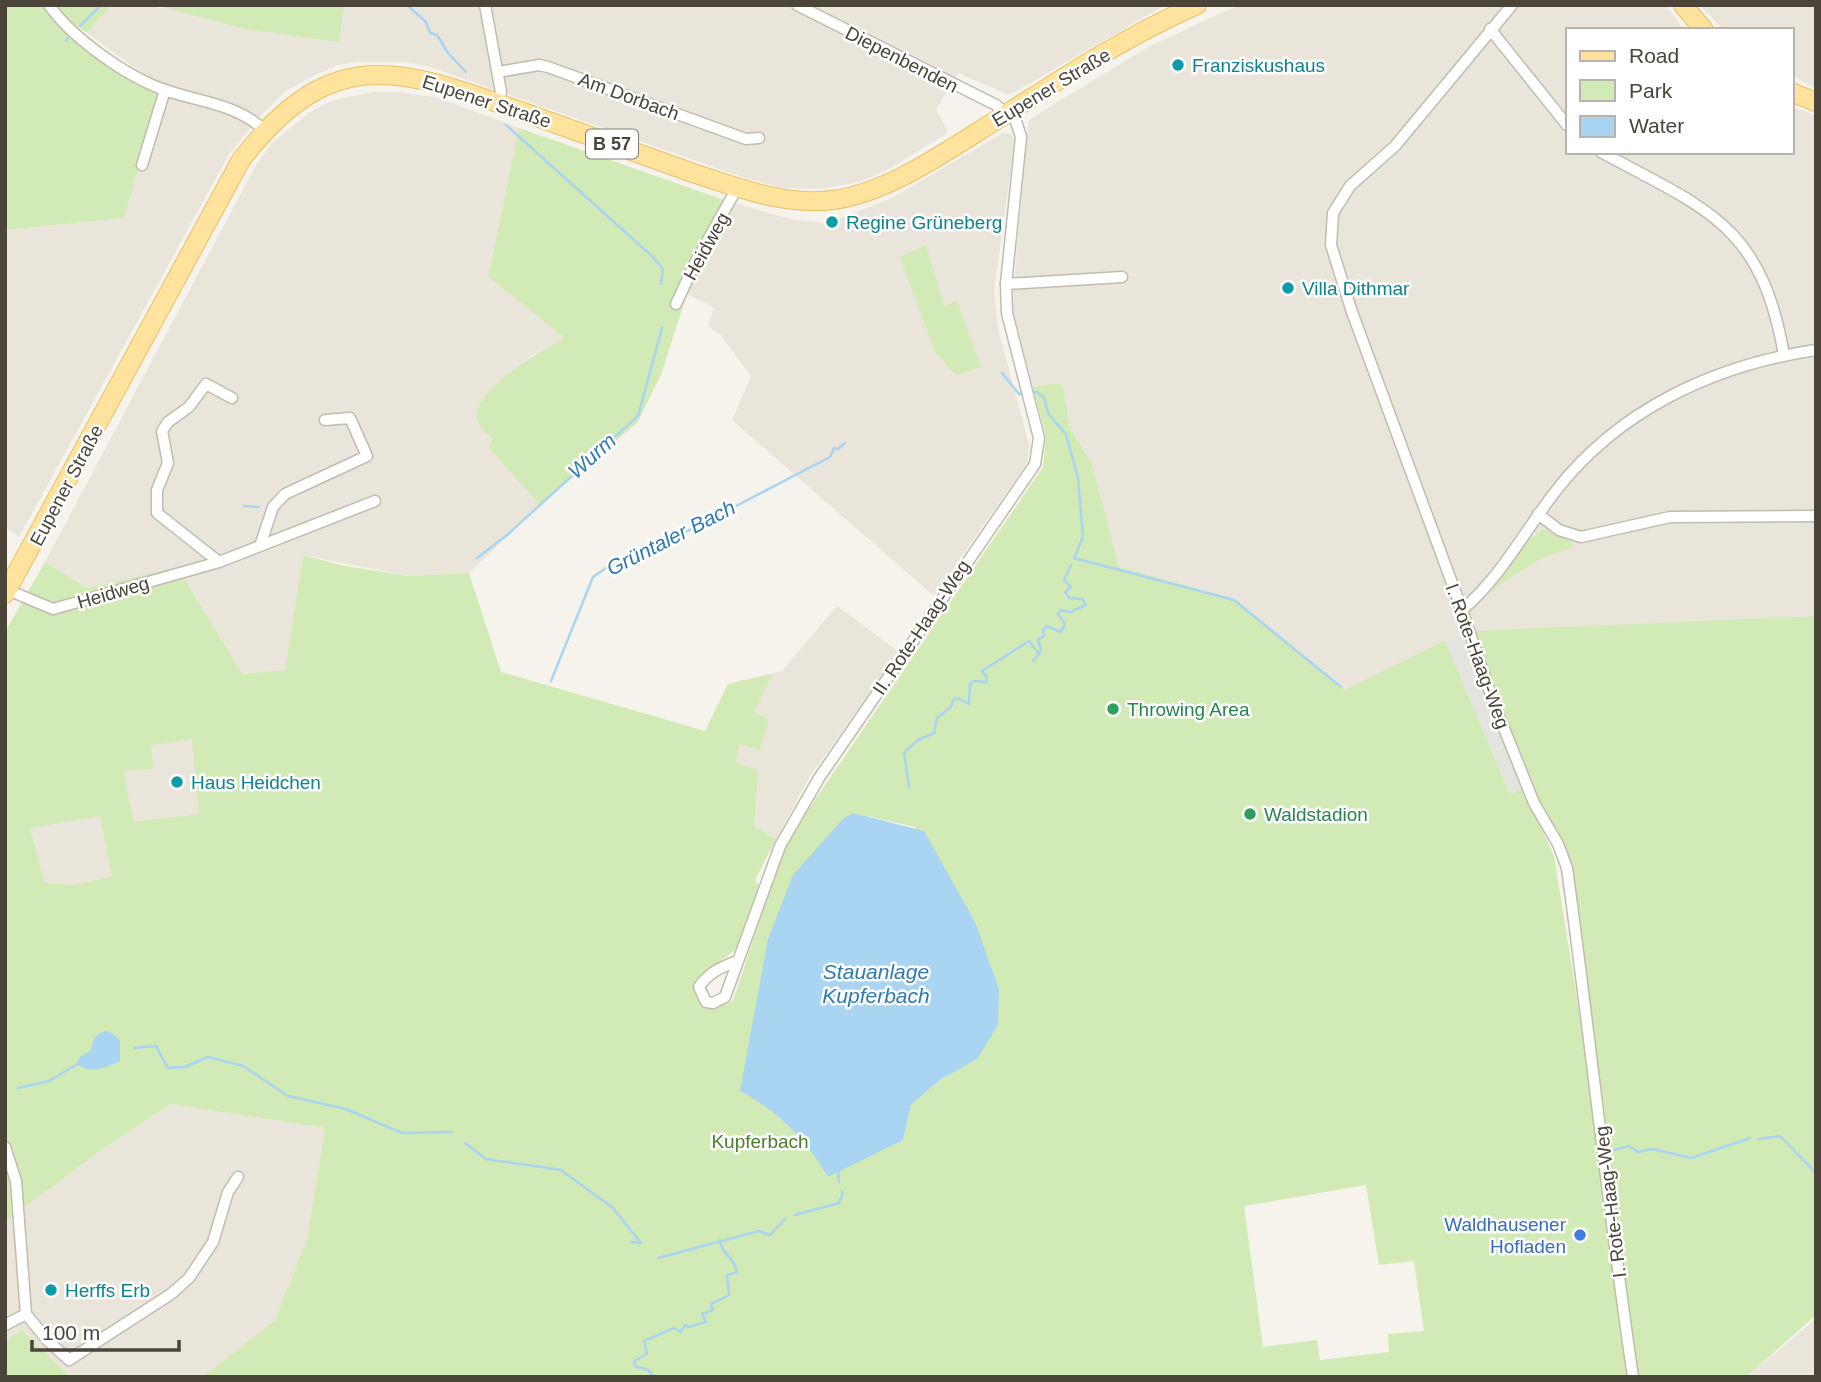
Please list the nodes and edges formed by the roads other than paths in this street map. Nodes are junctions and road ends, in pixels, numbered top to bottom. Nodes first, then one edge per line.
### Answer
1 (49, 5) edge
2 (485, 5) edge
3 (797, 5) edge
4 (1196, 5) edge
5 (1512, 5) edge
6 (1683, 5) edge
7 (1702, 28) edge
8 (1490, 29) junction
9 (498, 72) junction
10 (165, 90) junction
11 (1793, 93) edge
12 (497, 103) junction
13 (1816, 103) edge
14 (1009, 112) junction
15 (1566, 124) edge
16 (264, 130) junction
17 (759, 138) dead end
18 (1605, 154) edge
19 (142, 165) dead end
20 (737, 188) junction
21 (1122, 277) dead end
22 (1006, 284) junction
23 (676, 304) dead end
24 (1816, 350) edge
25 (1784, 355) junction
26 (232, 398) dead end
27 (325, 420) dead end
28 (375, 501) dead end
29 (1538, 514) junction
30 (1816, 516) edge
31 (260, 546) junction
32 (219, 562) junction
33 (7, 592) edge
34 (1462, 610) junction
35 (737, 961) dead end
36 (5, 1147) edge
37 (238, 1177) dead end
38 (26, 1314) junction
39 (5, 1325) edge
40 (1633, 1377) edge

1 - 10 street
2 - 9 street
3 - 14 street, Diepenbenden
4 - 14 main road, Eupener Straße / B 57
5 - 8 street, I. Rote-Haag-Weg
6 - 7 main road
8 - 15 street
8 - 34 street, I. Rote-Haag-Weg
9 - 12 street
9 - 17 street, Am Dorbach
10 - 16 street
10 - 19 street
11 - 13 main road
12 - 16 main road, Eupener Straße / B 57
12 - 20 main road, Eupener Straße / B 57
14 - 20 main road, Eupener Straße / B 57
14 - 22 street, II. Rote-Haag-Weg
16 - 33 main road, Eupener Straße / B 57
18 - 25 street
20 - 23 street, Heidweg
21 - 22 street
22 - 35 street, II. Rote-Haag-Weg
24 - 25 street
25 - 29 street
26 - 32 street
27 - 31 street
28 - 31 street, Heidweg
29 - 30 street
29 - 34 street
31 - 32 street, Heidweg
32 - 33 street, Heidweg
34 - 40 street, I. Rote-Haag-Weg
36 - 38 street
37 - 38 street
38 - 39 street

